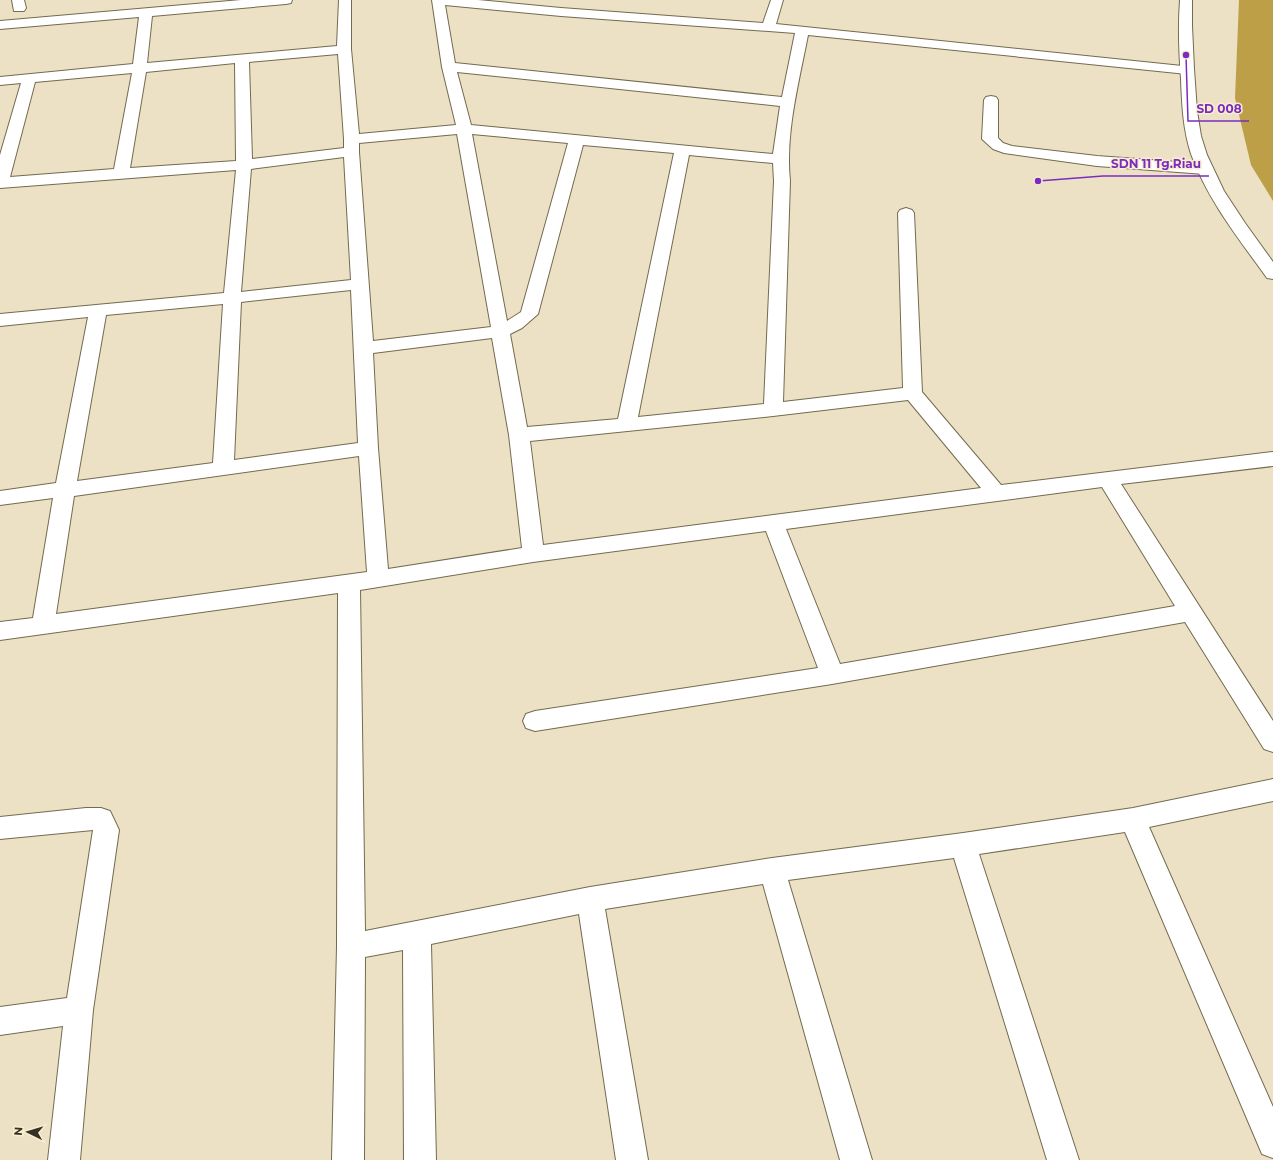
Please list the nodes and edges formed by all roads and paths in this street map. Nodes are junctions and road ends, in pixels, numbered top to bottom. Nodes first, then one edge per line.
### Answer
1 (286, 0) edge
2 (345, 0) edge
3 (438, 0) edge
4 (777, 0) edge
5 (1186, 0) edge
6 (470, 2) edge
7 (563, 6) edge
8 (146, 12) junction
9 (0, 25) edge
10 (768, 28) junction
11 (802, 30) junction
12 (344, 49) junction
13 (242, 58) junction
14 (450, 67) junction
15 (140, 68) junction
16 (1188, 70) junction
17 (29, 79) junction
18 (0, 81) edge
19 (991, 100) dead end
20 (788, 102) junction
21 (464, 129) junction
22 (577, 140) junction
23 (351, 146) junction
24 (682, 150) junction
25 (780, 159) junction
26 (244, 165) junction
27 (1205, 169) junction
28 (121, 173) junction
29 (0, 182) edge
30 (906, 213) dead end
31 (1273, 274) edge
32 (360, 284) junction
33 (232, 298) junction
34 (98, 311) junction
35 (0, 320) edge
36 (501, 331) junction
37 (364, 348) junction
38 (913, 393) junction
39 (774, 410) junction
40 (627, 423) junction
41 (519, 435) junction
42 (368, 448) junction
43 (1273, 459) edge
44 (223, 469) junction
45 (1107, 479) junction
46 (65, 490) junction
47 (997, 494) junction
48 (0, 498) edge
49 (774, 524) junction
50 (533, 554) junction
51 (378, 578) junction
52 (349, 583) junction
53 (1191, 612) junction
54 (43, 625) junction
55 (0, 631) edge
56 (832, 675) junction
57 (535, 721) dead end
58 (1273, 742) edge
59 (1273, 790) edge
60 (1133, 819) junction
61 (0, 828) edge
62 (963, 845) junction
63 (772, 870) junction
64 (590, 899) junction
65 (417, 935) junction
66 (351, 947) junction
67 (78, 1010) junction
68 (0, 1022) edge
69 (1273, 1142) edge
70 (64, 1160) edge
71 (348, 1160) edge
72 (420, 1160) edge
73 (632, 1160) edge
74 (856, 1160) edge
75 (1063, 1160) edge

1 - 8 street
2 - 12 street
3 - 6 street
3 - 14 street
4 - 10 street
5 - 16 street
6 - 7 street
7 - 10 street
8 - 9 street
8 - 15 street
10 - 11 street
11 - 16 street
11 - 20 street
12 - 13 street
12 - 23 street
13 - 15 street
13 - 26 street
14 - 20 street
14 - 21 street
15 - 17 street
15 - 28 street
16 - 27 street
17 - 18 street
17 - 29 street
19 - 27 street
20 - 25 street
21 - 22 street
21 - 23 street
21 - 36 street
22 - 24 street
22 - 36 street
23 - 26 street
23 - 32 street
24 - 25 street
24 - 40 street
25 - 39 street
26 - 28 street
26 - 33 street
27 - 31 street
28 - 29 street
30 - 38 street
32 - 33 street
32 - 37 street
33 - 34 street
33 - 44 street
34 - 35 street
34 - 46 street
36 - 37 street
36 - 41 street
37 - 42 street
38 - 39 street
38 - 47 street
39 - 40 street
40 - 41 street
41 - 50 street
42 - 44 street
42 - 51 street
43 - 45 street
44 - 46 street
45 - 47 street
45 - 53 street
46 - 48 street
46 - 54 street
47 - 49 street
49 - 50 street
49 - 56 street
50 - 51 street
51 - 52 street
52 - 54 street
52 - 66 street
53 - 56 street
53 - 58 street
54 - 55 street
56 - 57 street
59 - 60 street
60 - 62 street
60 - 69 street
61 - 67 street
62 - 63 street
62 - 75 street
63 - 64 street
63 - 74 street
64 - 65 street
64 - 73 street
65 - 66 street
65 - 72 street
66 - 71 street
67 - 68 street
67 - 70 street

